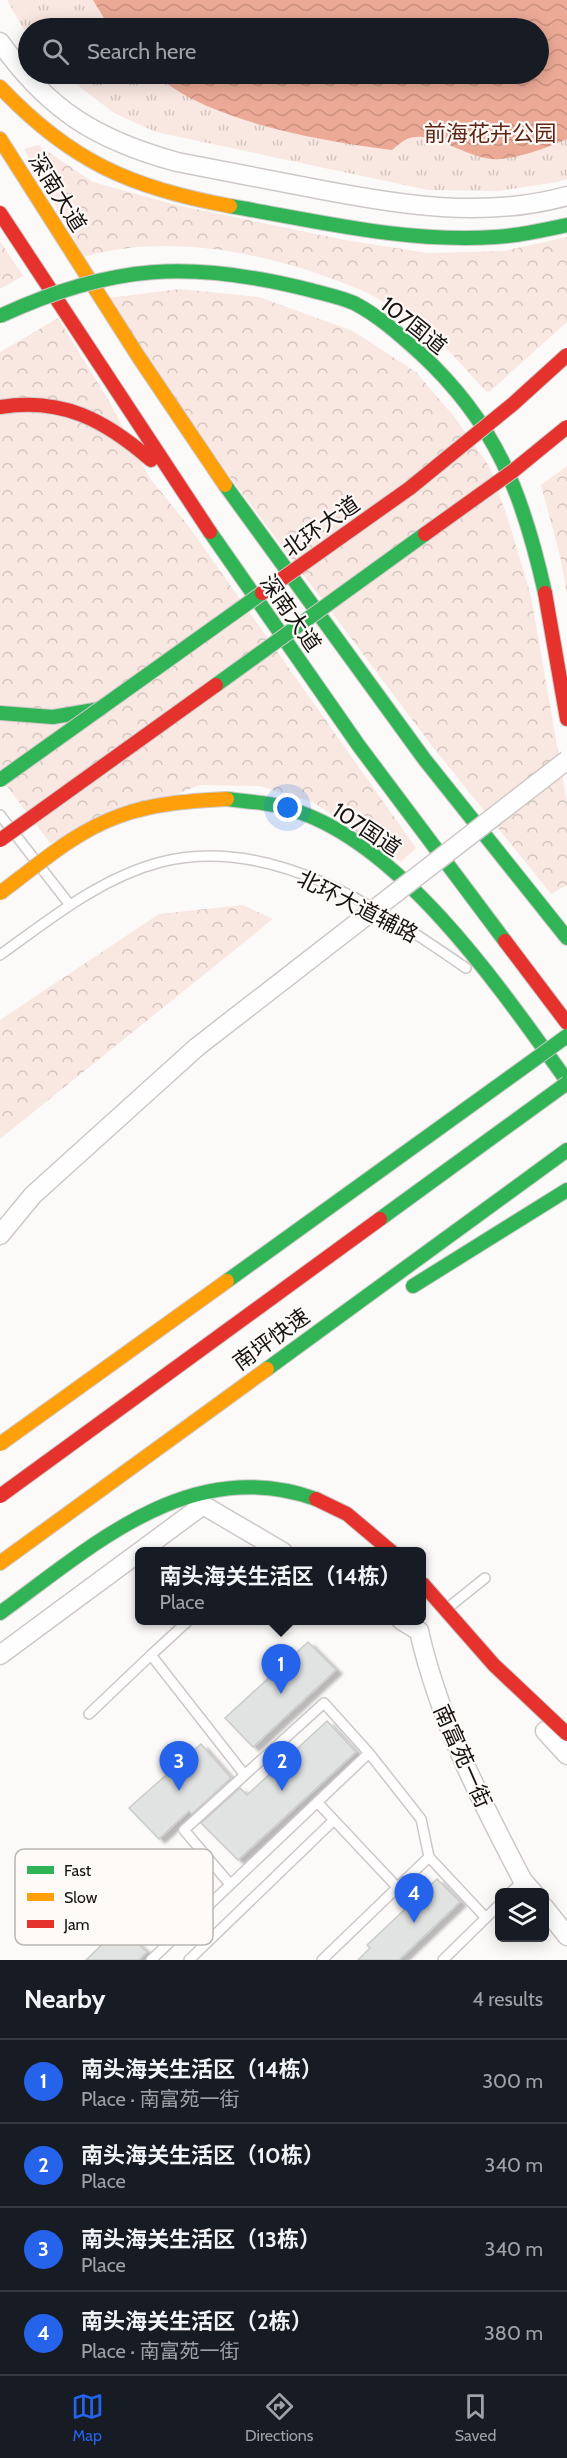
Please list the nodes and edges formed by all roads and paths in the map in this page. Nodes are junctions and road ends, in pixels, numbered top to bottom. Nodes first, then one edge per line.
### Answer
1 (0, 42) edge
2 (18, 64) edge
3 (35, 84) edge
4 (0, 87) edge
5 (0, 139) edge
6 (567, 196) edge
7 (0, 213) edge
8 (567, 225) edge
9 (0, 316) edge
10 (567, 355) edge
11 (0, 407) edge
12 (567, 428) edge
13 (175, 482) junction
14 (100, 709) junction
15 (0, 713) edge
16 (567, 719) edge
17 (567, 760) edge
18 (0, 780) edge
19 (0, 815) edge
20 (0, 840) edge
21 (0, 893) edge
22 (70, 905) junction
23 (567, 938) edge
24 (0, 955) edge
25 (473, 974) dead end
26 (482, 982) dead end
27 (567, 1023) edge
28 (530, 1030) junction
29 (567, 1036) edge
30 (558, 1069) junction
31 (567, 1082) edge
32 (567, 1090) edge
33 (567, 1150) edge
34 (567, 1190) edge
35 (0, 1235) edge
36 (399, 1294) dead end
37 (359, 1319) dead end
38 (253, 1379) junction
39 (0, 1444) edge
40 (0, 1496) edge
41 (146, 1547) edge
42 (276, 1547) edge
43 (388, 1547) edge
44 (135, 1555) edge
45 (0, 1563) edge
46 (485, 1578) dead end
47 (426, 1588) edge
48 (0, 1613) edge
49 (438, 1616) junction
50 (184, 1625) edge
51 (409, 1625) edge
52 (419, 1631) junction
53 (0, 1655) edge
54 (151, 1655) junction
55 (89, 1714) dead end
56 (567, 1734) edge
57 (369, 1753) junction
58 (567, 1755) edge
59 (244, 1774) junction
60 (317, 1802) junction
61 (334, 1820) junction
62 (199, 1849) edge
63 (429, 1857) junction
64 (213, 1865) edge
65 (229, 1883) junction
66 (398, 1887) junction
67 (523, 1888) edge
68 (213, 1900) edge
69 (495, 1909) edge
70 (549, 1913) edge
71 (486, 1918) junction
72 (567, 1936) edge
73 (213, 1937) edge
74 (170, 1945) edge
75 (205, 1945) edge
76 (158, 1958) edge
77 (189, 1960) edge
78 (322, 1960) edge
79 (443, 1960) edge

1 - 2 street
3 - 6 street
4 - 8 main road
5 - 23 main road, 深南大道
7 - 13 main road, 深南大道
9 - 16 main road, 107国道, bridge
10 - 14 main road, 北环大道, bridge
11 - 13 main road
12 - 20 main road, bridge
13 - 27 main road, 深南大道
14 - 15 main road
14 - 18 main road, 北环大道, bridge
17 - 35 street, bridge
19 - 22 lane
21 - 28 main road, 107国道, bridge
22 - 24 lane, 北环大道辅路
22 - 25 lane, 北环大道辅路
26 - 28 lane
28 - 30 main road, 107国道
29 - 39 main road, bridge
30 - 31 main road, 107国道
30 - 32 main road
31 - 40 main road, 南坪快速, bridge
33 - 38 main road, 南坪快速
34 - 36 main road
37 - 38 main road
38 - 45 main road, 南坪快速
41 - 42 street
43 - 48 main road
44 - 53 street
46 - 49 lane
47 - 56 main road, bridge
49 - 52 street
49 - 58 street
50 - 54 lane
51 - 52 street
52 - 67 street, 南富苑一街
54 - 55 lane
54 - 59 lane
57 - 59 lane
57 - 60 lane
57 - 63 lane
59 - 62 lane
60 - 61 lane
60 - 65 lane
61 - 66 lane
61 - 73 lane
63 - 66 lane
63 - 71 lane
64 - 65 lane
65 - 68 lane
66 - 78 lane
69 - 71 lane
70 - 72 street
71 - 79 lane
74 - 76 lane
75 - 77 lane

